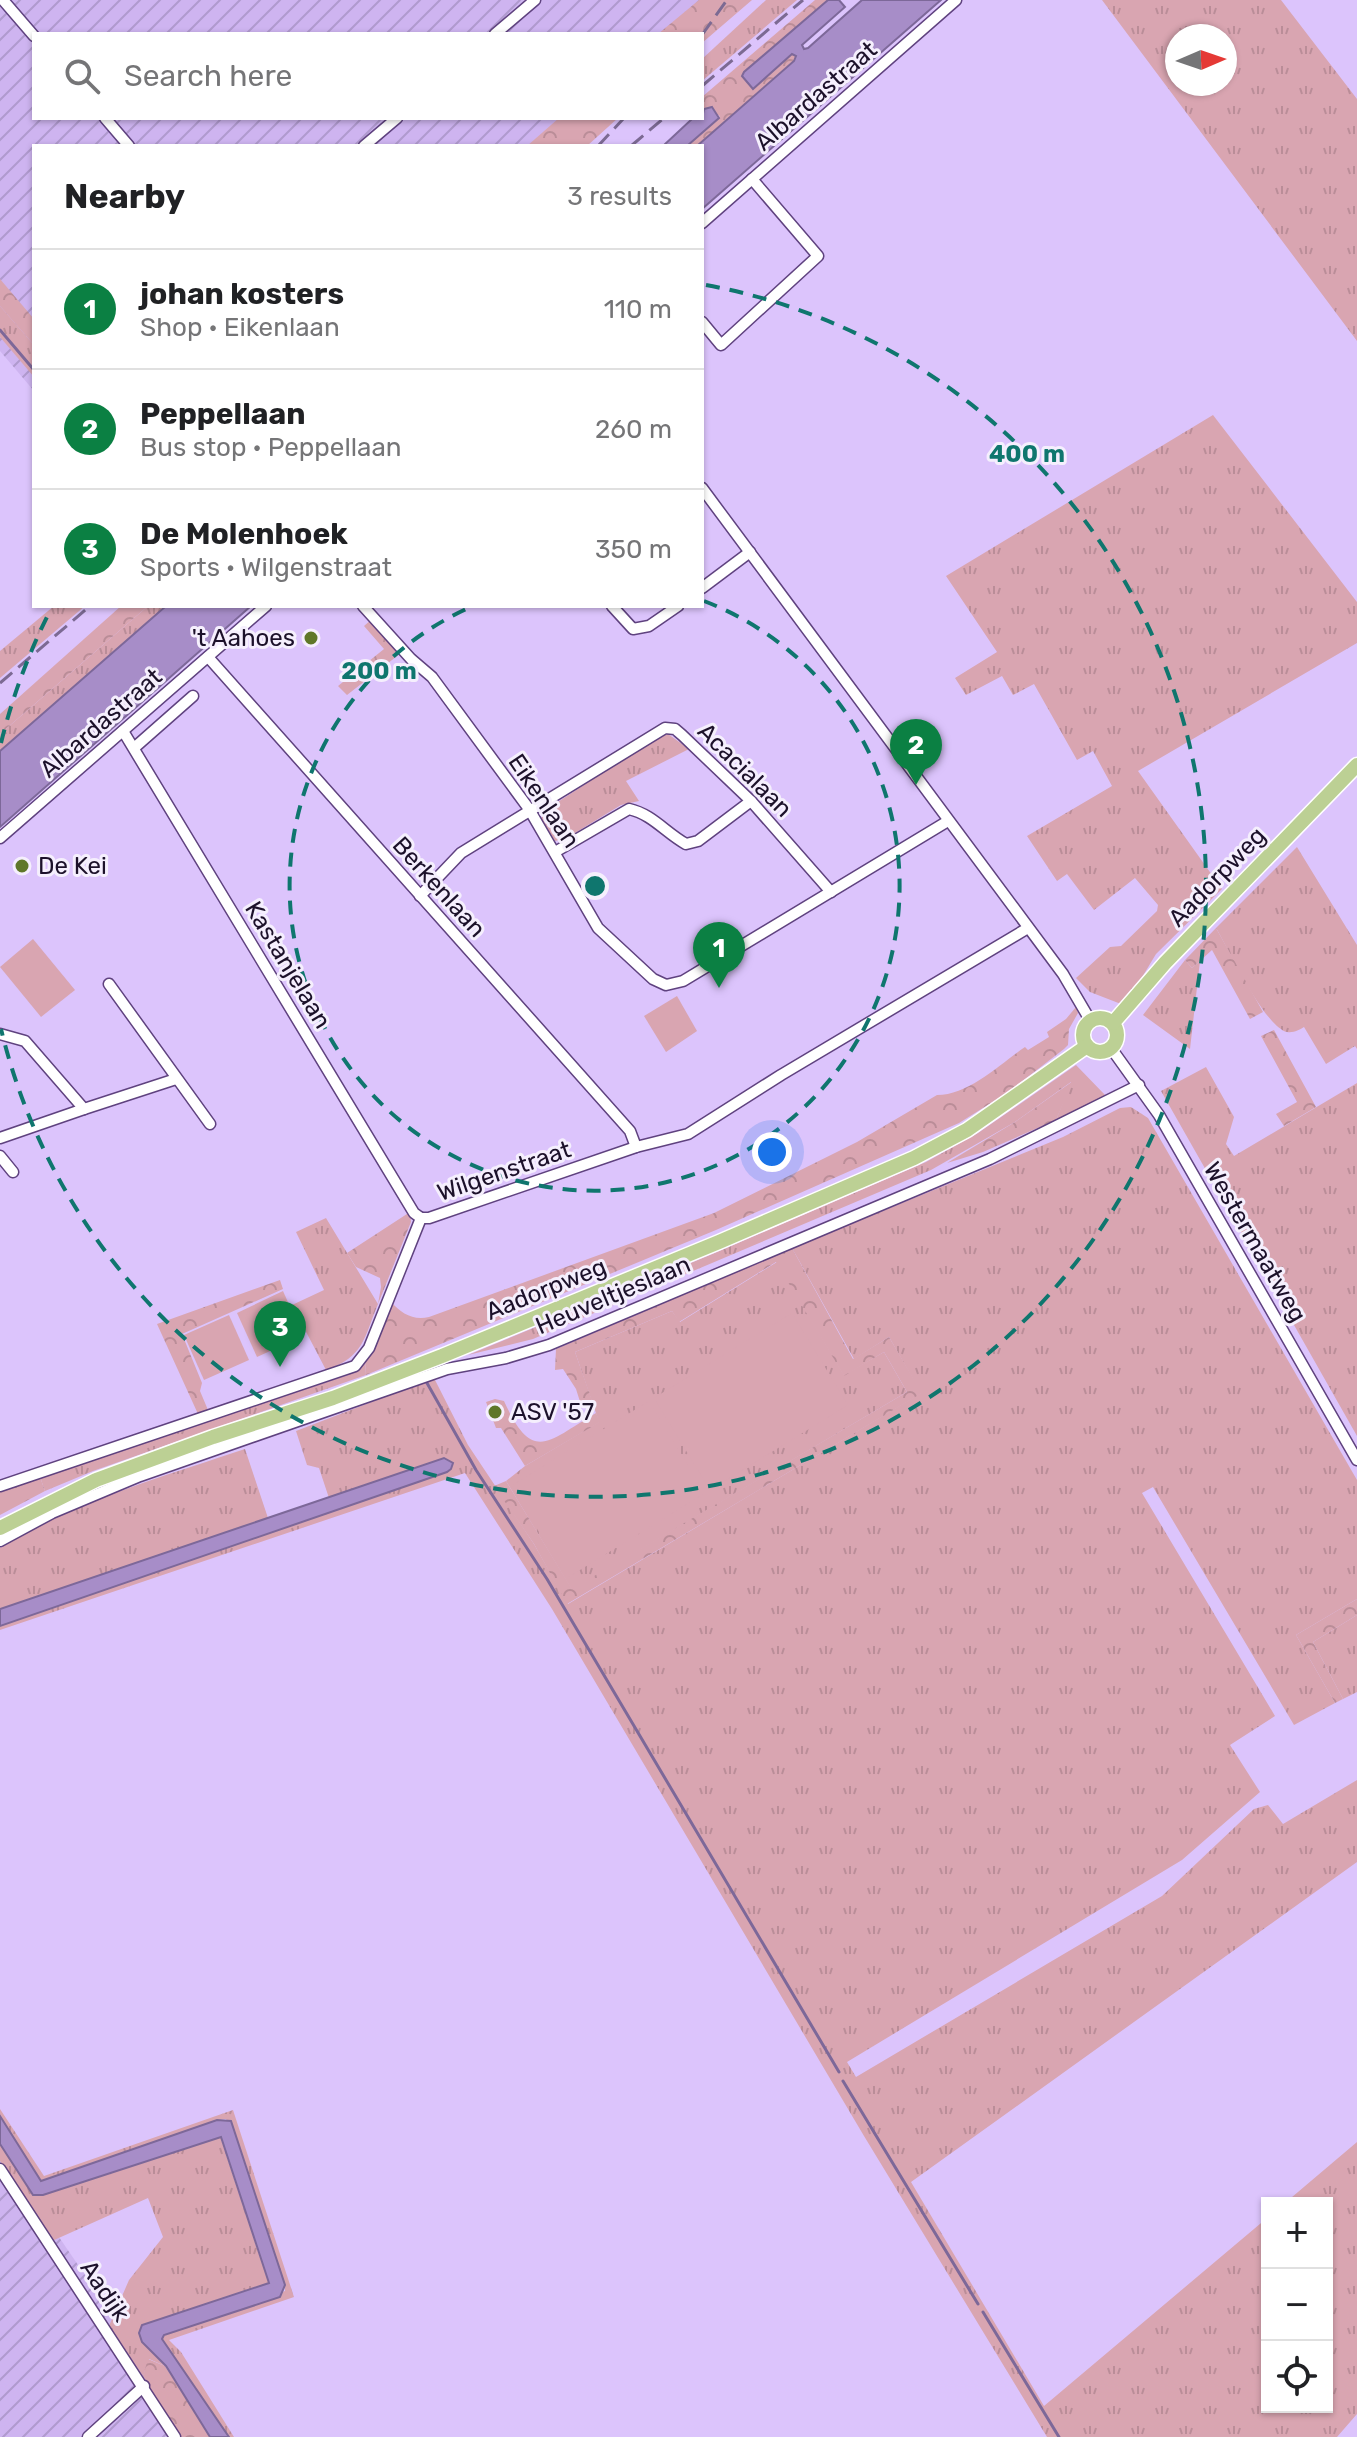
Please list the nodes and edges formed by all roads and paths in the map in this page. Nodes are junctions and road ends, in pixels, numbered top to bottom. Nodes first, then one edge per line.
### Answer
1 (3, 0) edge
2 (535, 0) edge
3 (956, 0) edge
4 (497, 32) edge
5 (32, 34) edge
6 (107, 120) edge
7 (395, 120) edge
8 (127, 144) edge
9 (366, 144) edge
10 (752, 179) junction
11 (704, 221) edge
12 (704, 324) edge
13 (704, 491) edge
14 (750, 552) junction
15 (704, 586) edge
16 (264, 608) edge
17 (365, 608) edge
18 (614, 608) edge
19 (675, 608) edge
20 (208, 657) junction
21 (193, 696) dead end
22 (123, 731) junction
23 (134, 748) junction
24 (1357, 765) edge
25 (751, 801) junction
26 (529, 809) junction
27 (948, 821) junction
28 (0, 838) edge
29 (555, 852) junction
30 (831, 892) junction
31 (420, 896) junction
32 (1028, 928) junction
33 (109, 984) dead end
34 (1090, 1020) junction
35 (1113, 1023) junction
36 (0, 1034) edge
37 (1087, 1046) junction
38 (1111, 1048) junction
39 (176, 1079) junction
40 (1139, 1085) junction
41 (84, 1109) junction
42 (210, 1124) dead end
43 (0, 1138) edge
44 (636, 1147) junction
45 (0, 1156) edge
46 (13, 1172) dead end
47 (421, 1218) junction
48 (1357, 1460) edge
49 (0, 1486) edge
50 (0, 1528) edge
51 (0, 1541) edge
52 (0, 2169) edge
53 (144, 2386) junction
54 (88, 2437) edge
55 (175, 2437) edge

1 - 5 street
2 - 4 street
3 - 10 street, Albardastraat
6 - 8 street
7 - 9 street
10 - 11 street, Albardastraat
10 - 12 street
13 - 14 street
14 - 15 street
14 - 27 street
16 - 20 street, Albardastraat
17 - 26 street, Eikenlaan
18 - 19 street
20 - 22 street, Albardastraat
20 - 31 street, Berkenlaan
21 - 23 street, Albardastraat
22 - 23 street, Kastanjelaan
22 - 28 street, Albardastraat
23 - 47 street, Kastanjelaan
24 - 35 main road, Aadorpweg
25 - 26 street, Acacialaan
25 - 29 street
25 - 30 street, Acacialaan
26 - 29 street, Eikenlaan
26 - 31 street, Acacialaan
27 - 30 street, Eikenlaan
27 - 32 street
29 - 30 street, Eikenlaan
31 - 44 street, Berkenlaan
32 - 34 street
32 - 44 street, Wilgenstraat
33 - 39 street
34 - 35 main road
34 - 37 main road
35 - 38 main road
36 - 41 street
37 - 38 main road
37 - 50 main road, Aadorpweg
38 - 40 street, Westermaatweg
39 - 41 street
39 - 42 street
40 - 48 street, Westermaatweg
40 - 51 street, Heuveltjeslaan
41 - 43 street
44 - 47 street, Wilgenstraat
45 - 46 street
47 - 49 street, Wilgenstraat
52 - 53 street, Aadijk
53 - 54 street
53 - 55 street, Aadijk

